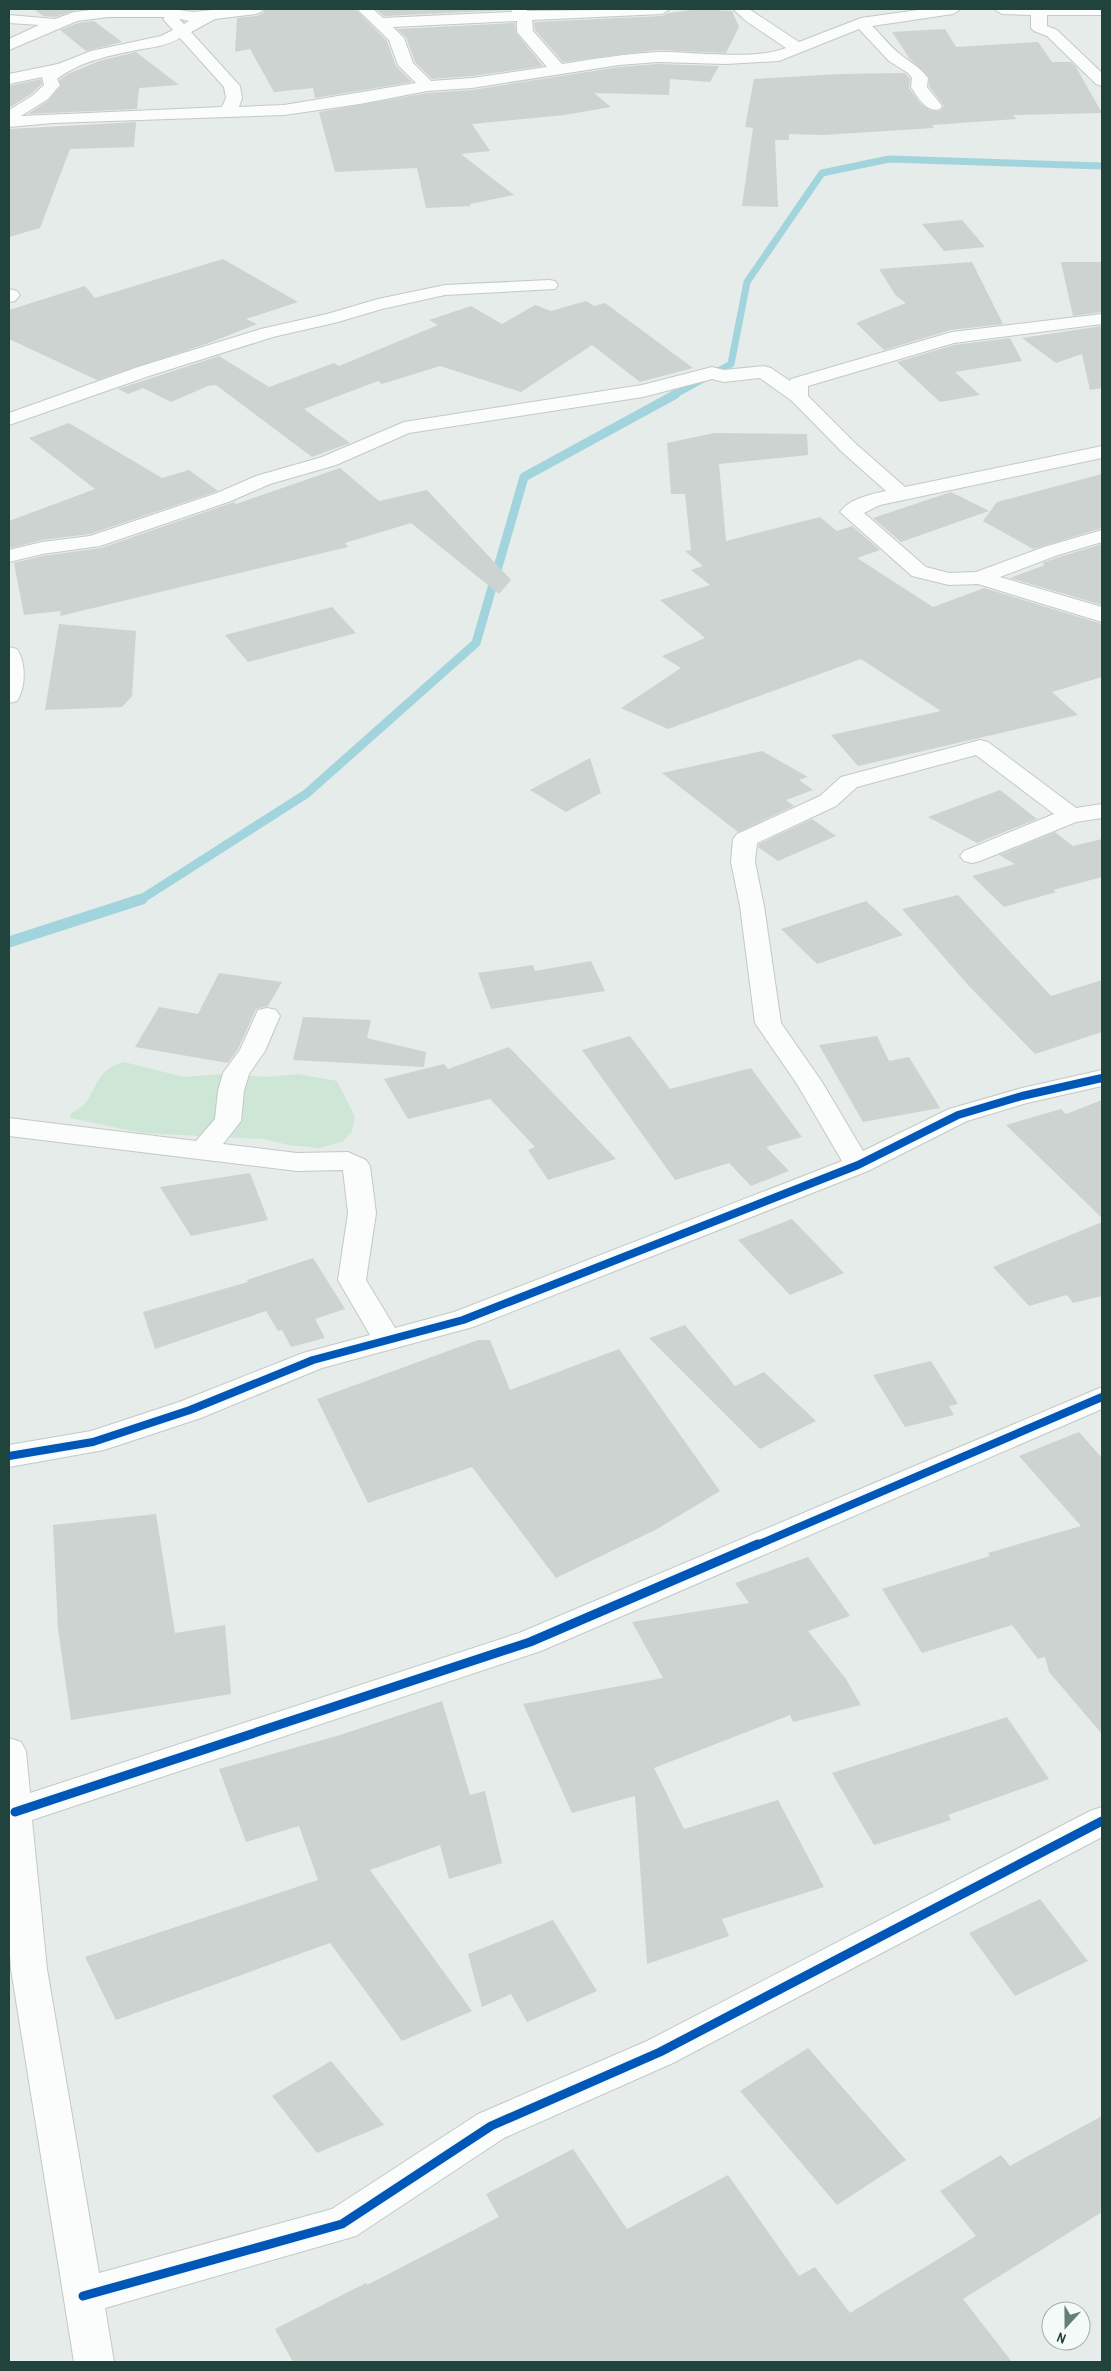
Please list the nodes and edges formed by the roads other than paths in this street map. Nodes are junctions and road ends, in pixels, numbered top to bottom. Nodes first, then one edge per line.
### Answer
1 (256, 9) edge
2 (364, 9) edge
3 (662, 9) edge
4 (740, 9) edge
5 (952, 9) edge
6 (1002, 9) edge
7 (163, 10) edge
8 (1102, 10) edge
9 (1039, 11) junction
10 (521, 13) edge
11 (210, 15) junction
12 (9, 19) edge
13 (378, 23) junction
14 (861, 23) junction
15 (54, 24) junction
16 (183, 30) junction
17 (9, 45) edge
18 (799, 49) junction
19 (62, 68) junction
20 (559, 71) junction
21 (10, 78) edge
22 (1102, 81) edge
23 (427, 86) junction
24 (934, 106) dead end
25 (229, 111) junction
26 (9, 117) edge
27 (9, 122) edge
28 (549, 285) dead end
29 (1102, 319) edge
30 (799, 397) junction
31 (9, 419) edge
32 (1094, 454) edge
33 (1102, 472) edge
34 (902, 494) junction
35 (1102, 536) edge
36 (9, 556) edge
37 (979, 578) junction
38 (1102, 616) edge
39 (9, 655) edge
40 (9, 696) edge
41 (1102, 811) edge
42 (1071, 816) junction
43 (972, 856) dead end
44 (267, 1016) dead end
45 (1102, 1078) edge
46 (9, 1127) edge
47 (208, 1152) junction
48 (858, 1165) junction
49 (388, 1340) junction
50 (1102, 1397) edge
51 (9, 1456) edge
52 (9, 1751) edge
53 (15, 1812) junction
54 (1102, 1821) edge
55 (83, 2296) junction
56 (94, 2362) edge

1 - 11 street
2 - 13 street
3 - 10 street
4 - 18 street
5 - 14 street
6 - 9 street
7 - 11 street
7 - 15 street
7 - 16 street
8 - 9 street
9 - 22 street
10 - 13 street
10 - 20 street
11 - 16 street
12 - 15 street
13 - 23 street
14 - 18 street
14 - 24 street
15 - 17 street
16 - 19 street
16 - 25 street
18 - 20 street
19 - 21 street
19 - 26 street
20 - 23 street
23 - 25 street
25 - 27 street
28 - 31 street
29 - 30 street
30 - 34 street
30 - 36 street
32 - 33 street
32 - 34 street
34 - 37 street
35 - 37 street
37 - 38 street
39 - 40 street
41 - 42 street
42 - 43 street
42 - 48 street
44 - 47 street
45 - 48 street
46 - 47 street
47 - 49 street
48 - 49 street
49 - 51 street
50 - 53 street
52 - 53 street
53 - 55 street
54 - 55 street
55 - 56 street

